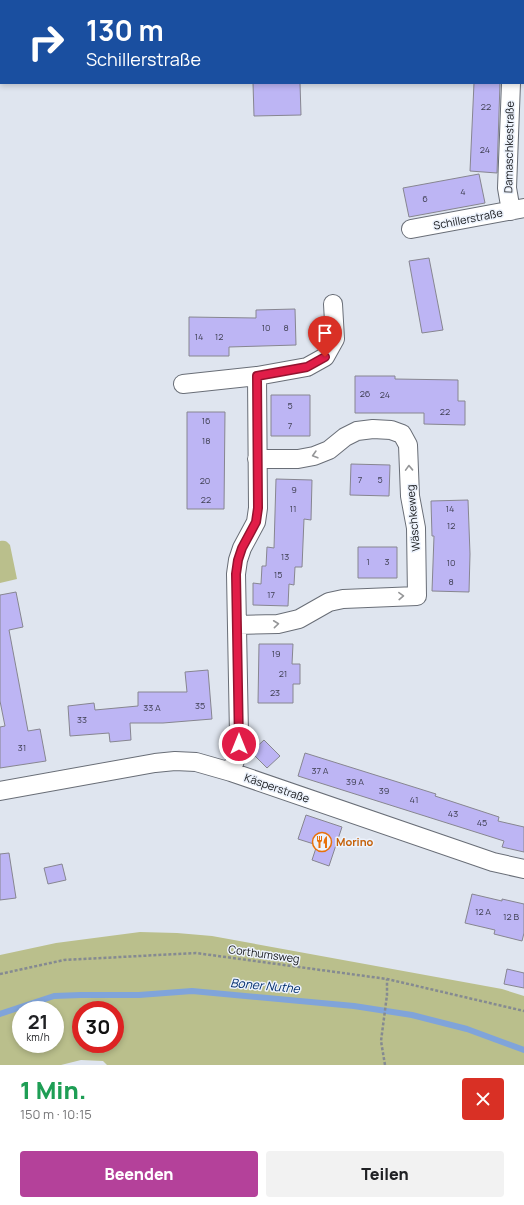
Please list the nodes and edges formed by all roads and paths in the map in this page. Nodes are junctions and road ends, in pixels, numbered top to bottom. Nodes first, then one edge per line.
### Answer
1 (511, 84) edge
2 (517, 210) edge
3 (411, 229) dead end
4 (333, 304) dead end
5 (257, 376) junction
6 (183, 384) dead end
7 (257, 459) junction
8 (238, 625) junction
9 (231, 772) junction
10 (0, 791) edge
11 (524, 869) edge
12 (0, 974) edge
13 (387, 979) junction
14 (524, 1011) edge
15 (385, 1065) edge

1 - 2 street, Damaschkestraße
2 - 3 street, Schillerstraße
4 - 5 street
5 - 6 street
5 - 7 street
7 - 8 street
8 -> 7 street, Wäschkeweg
8 - 9 street
9 - 10 street, Käsperstraße
9 - 11 street, Käsperstraße
12 - 13 path, Corthumsweg
13 - 14 path, Corthumsweg
13 - 15 path

